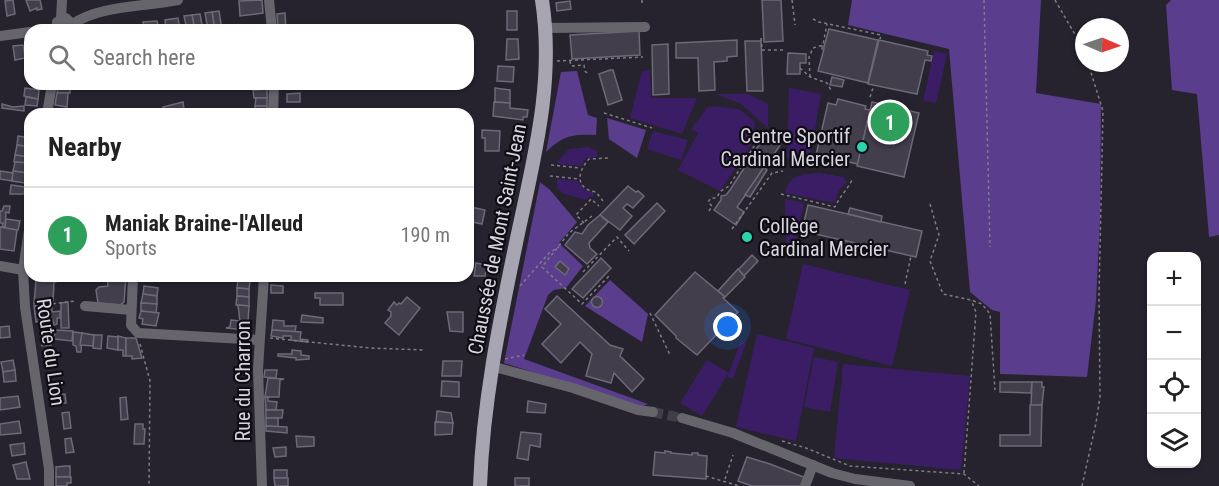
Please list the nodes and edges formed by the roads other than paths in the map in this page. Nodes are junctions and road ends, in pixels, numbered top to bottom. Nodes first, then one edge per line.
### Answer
1 (62, 0) edge
2 (178, 0) edge
3 (270, 0) edge
4 (543, 0) edge
5 (55, 24) edge
6 (58, 24) edge
7 (69, 24) edge
8 (74, 24) edge
9 (272, 24) edge
10 (645, 27) dead end
11 (546, 28) junction
12 (24, 33) edge
13 (0, 36) edge
14 (51, 90) edge
15 (274, 90) edge
16 (48, 108) edge
17 (273, 108) edge
18 (24, 263) edge
19 (0, 266) edge
20 (23, 270) junction
21 (133, 282) edge
22 (264, 282) edge
23 (85, 306) road end
24 (131, 310) junction
25 (259, 337) junction
26 (498, 363) junction
27 (653, 412) tunnel mouth
28 (682, 418) tunnel mouth
29 (813, 465) junction
30 (49, 486) edge
31 (262, 486) edge
32 (480, 486) edge
33 (805, 486) edge
34 (910, 486) edge

1 - 5 street
2 - 8 street
3 - 9 street
4 - 11 main road, Chaussée de Mont Saint-Jean
6 - 7 street
10 - 11 street
11 - 26 main road, Chaussée de Mont Saint-Jean
12 - 13 street
14 - 16 street
15 - 17 street
18 - 20 street, Route du Lion
19 - 20 street
20 - 30 street, Route du Lion
21 - 24 street
22 - 25 street, Rue du Charron
23 - 24 street
24 - 25 street
25 - 31 street, Rue du Charron
26 - 27 street
26 - 32 main road, Chaussée de Mont Saint-Jean
28 - 29 street
29 - 33 street
29 - 34 street

